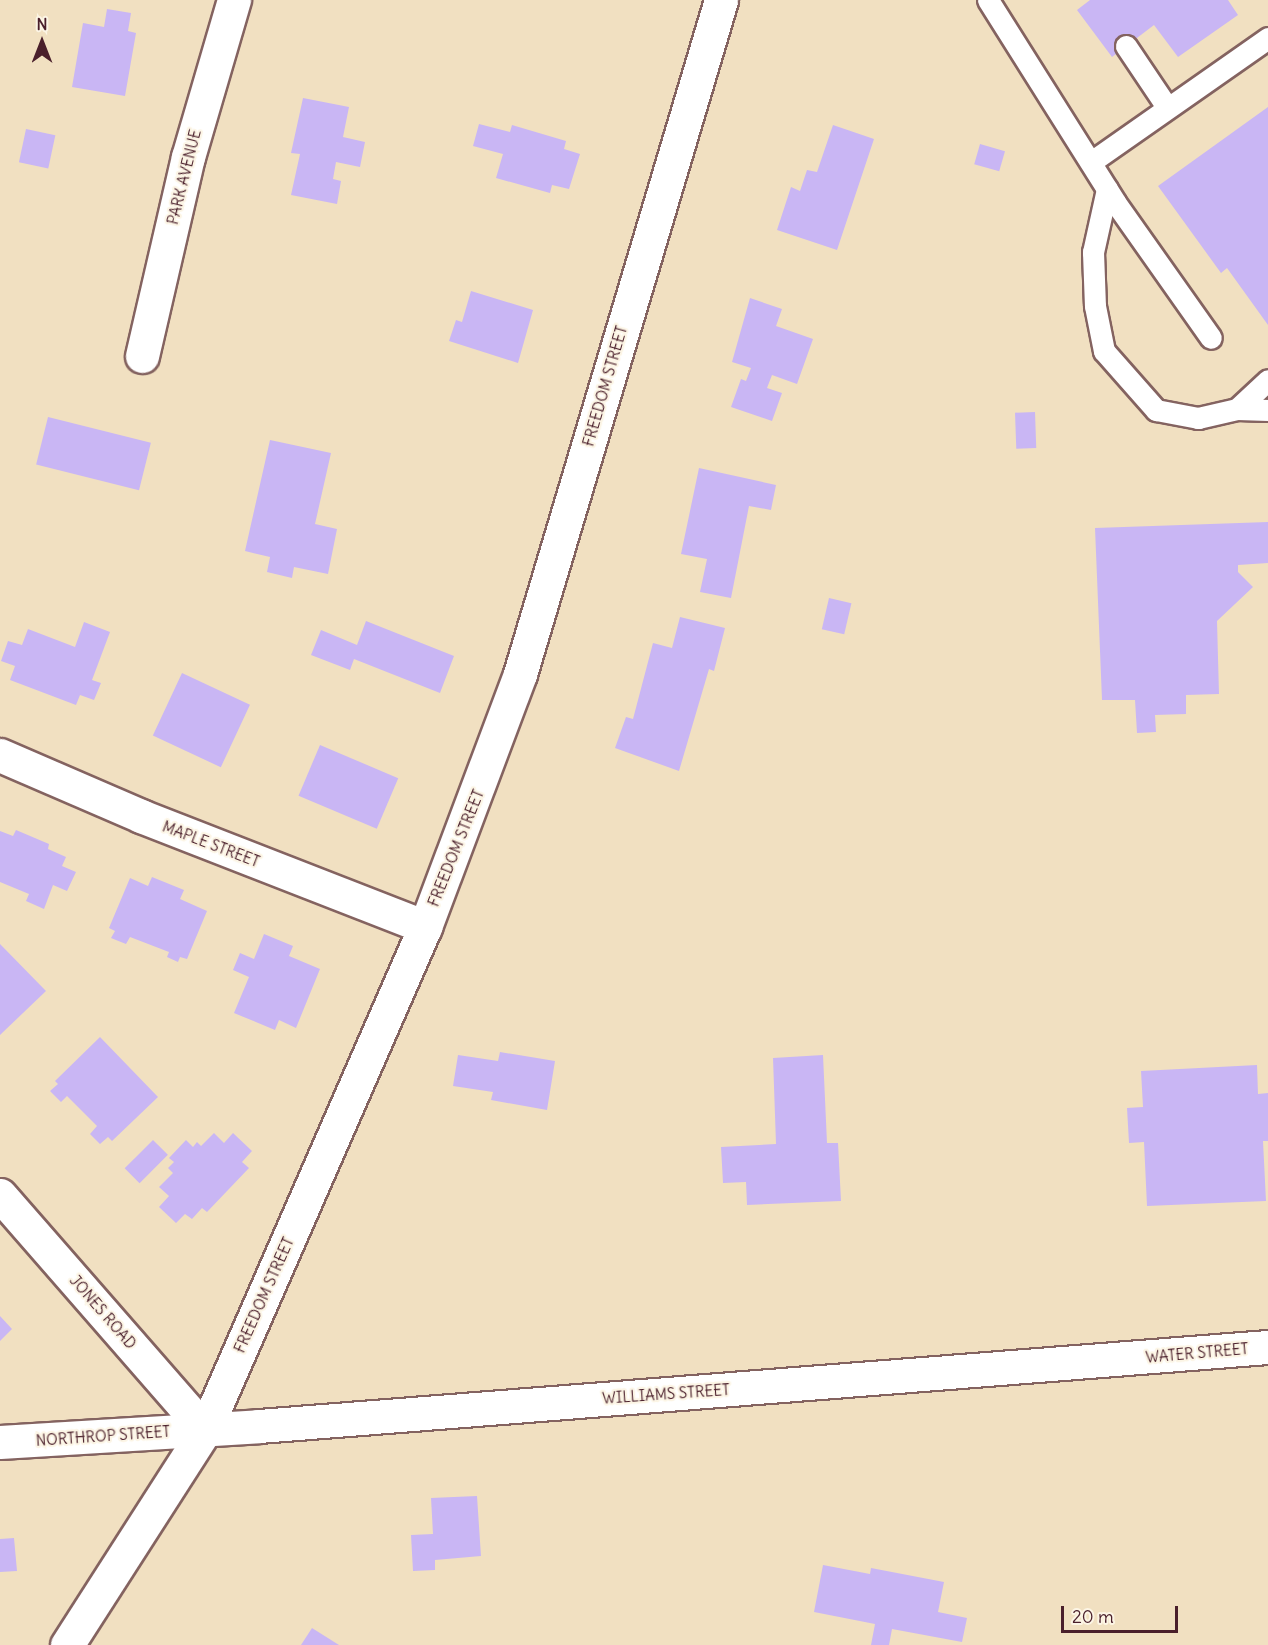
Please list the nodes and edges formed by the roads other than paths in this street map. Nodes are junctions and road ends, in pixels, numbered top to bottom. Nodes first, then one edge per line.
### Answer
1 (234, 0) edge
2 (722, 0) edge
3 (988, 0) edge
4 (1268, 38) edge
5 (1126, 46) dead end
6 (1167, 107) junction
7 (1091, 162) junction
8 (1107, 189) junction
9 (1211, 338) dead end
10 (142, 356) dead end
11 (1268, 380) edge
12 (1237, 409) junction
13 (1268, 410) edge
14 (0, 755) edge
15 (425, 927) junction
16 (0, 1195) edge
17 (1268, 1347) edge
18 (1127, 1359) joint
19 (205, 1430) junction
20 (0, 1443) edge
21 (67, 1645) edge

1 - 10 street, PARK AVENUE
2 - 15 street, FREEDOM STREET
3 - 7 lane
4 - 6 lane
5 - 6 lane
6 - 7 lane
7 - 8 lane
8 - 9 lane
8 - 12 lane
11 - 12 lane
12 - 13 lane
14 - 15 street, MAPLE STREET
15 - 19 street, FREEDOM STREET
16 - 19 street, JONES ROAD
17 - 18 street, WATER STREET
18 - 19 street, WILLIAMS STREET
19 - 20 street, NORTHROP STREET
19 - 21 street, FREEDOM STREET

